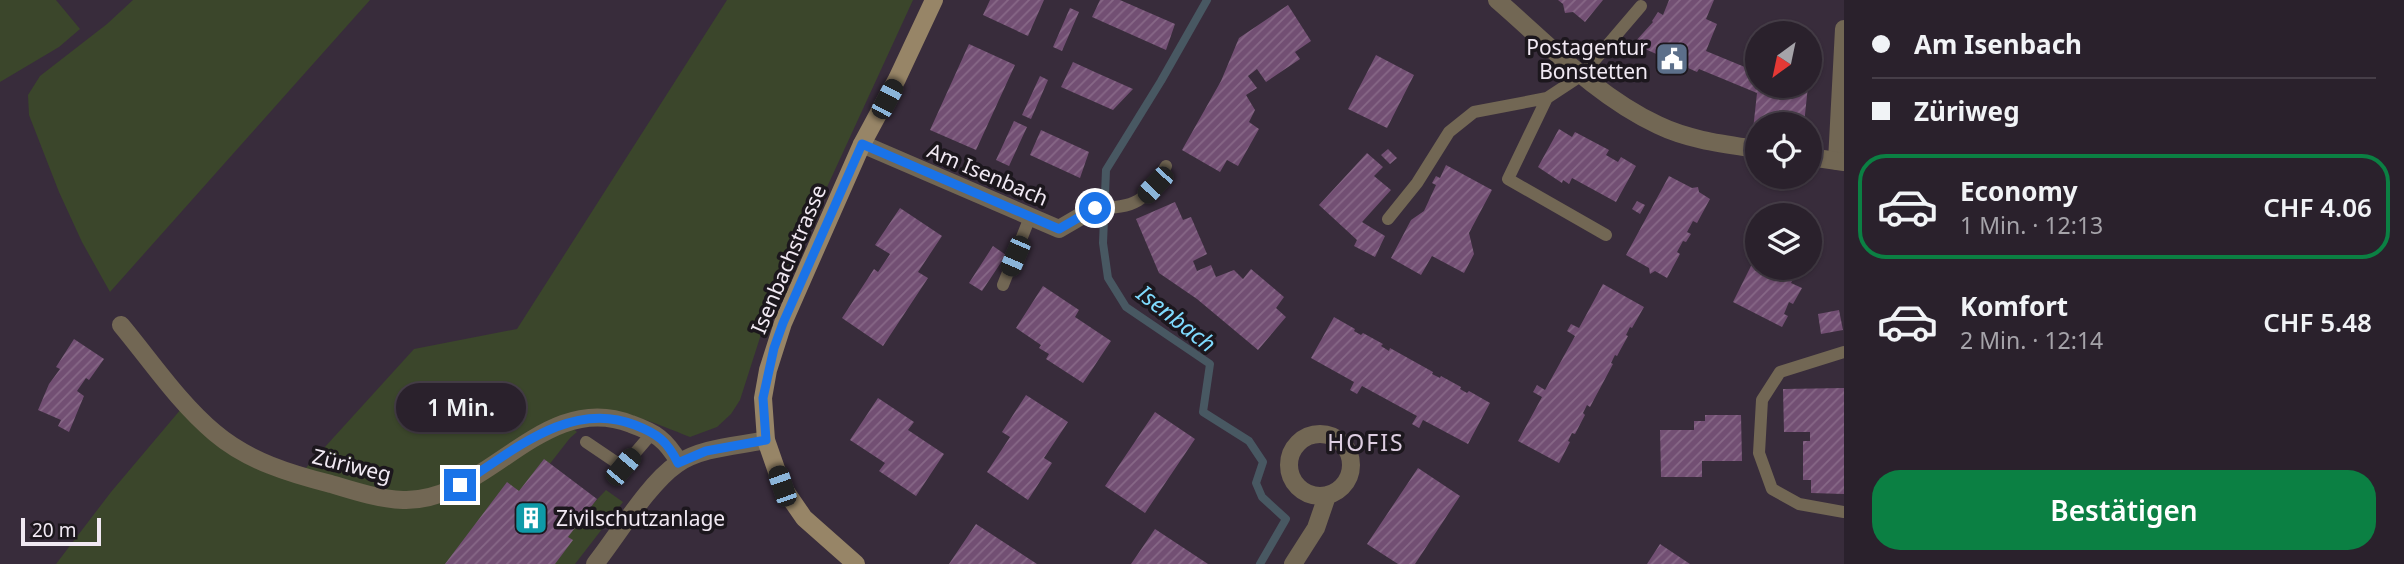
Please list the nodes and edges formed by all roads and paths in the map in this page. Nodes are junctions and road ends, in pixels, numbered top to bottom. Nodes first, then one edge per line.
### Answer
1 (934, 0) edge
2 (1497, 0) edge
3 (1641, 6) dead end
4 (1844, 29) edge
5 (1582, 75) junction
6 (1547, 98) junction
7 (862, 144) junction
8 (1745, 147) edge
9 (1822, 159) edge
10 (1840, 161) edge
11 (1166, 166) dead end
12 (1095, 208) joint
13 (1030, 218) junction
14 (1388, 219) dead end
15 (1606, 235) dead end
16 (1003, 285) dead end
17 (121, 325) dead end
18 (1844, 352) edge
19 (653, 432) junction
20 (766, 440) junction
21 (586, 442) dead end
22 (678, 463) junction
23 (1327, 496) dead end
24 (1844, 512) edge
25 (595, 564) edge
26 (856, 564) edge
27 (1293, 564) edge

1 - 7 main road, Isenbachstrasse
2 - 5 street
3 - 5 lane
4 - 10 street
5 - 6 lane
5 - 8 street
6 - 14 lane
6 - 15 lane
7 - 13 street, Am Isenbach
7 - 20 main road, Isenbachstrasse
9 - 10 street
11 - 12 lane
12 - 13 street, Am Isenbach
13 - 16 lane
17 - 19 street, Züriweg
18 - 24 lane
19 - 21 lane
19 - 22 street, Züriweg
20 - 22 street
20 - 26 main road, Isenbachstrasse
22 - 25 street
23 - 27 street

